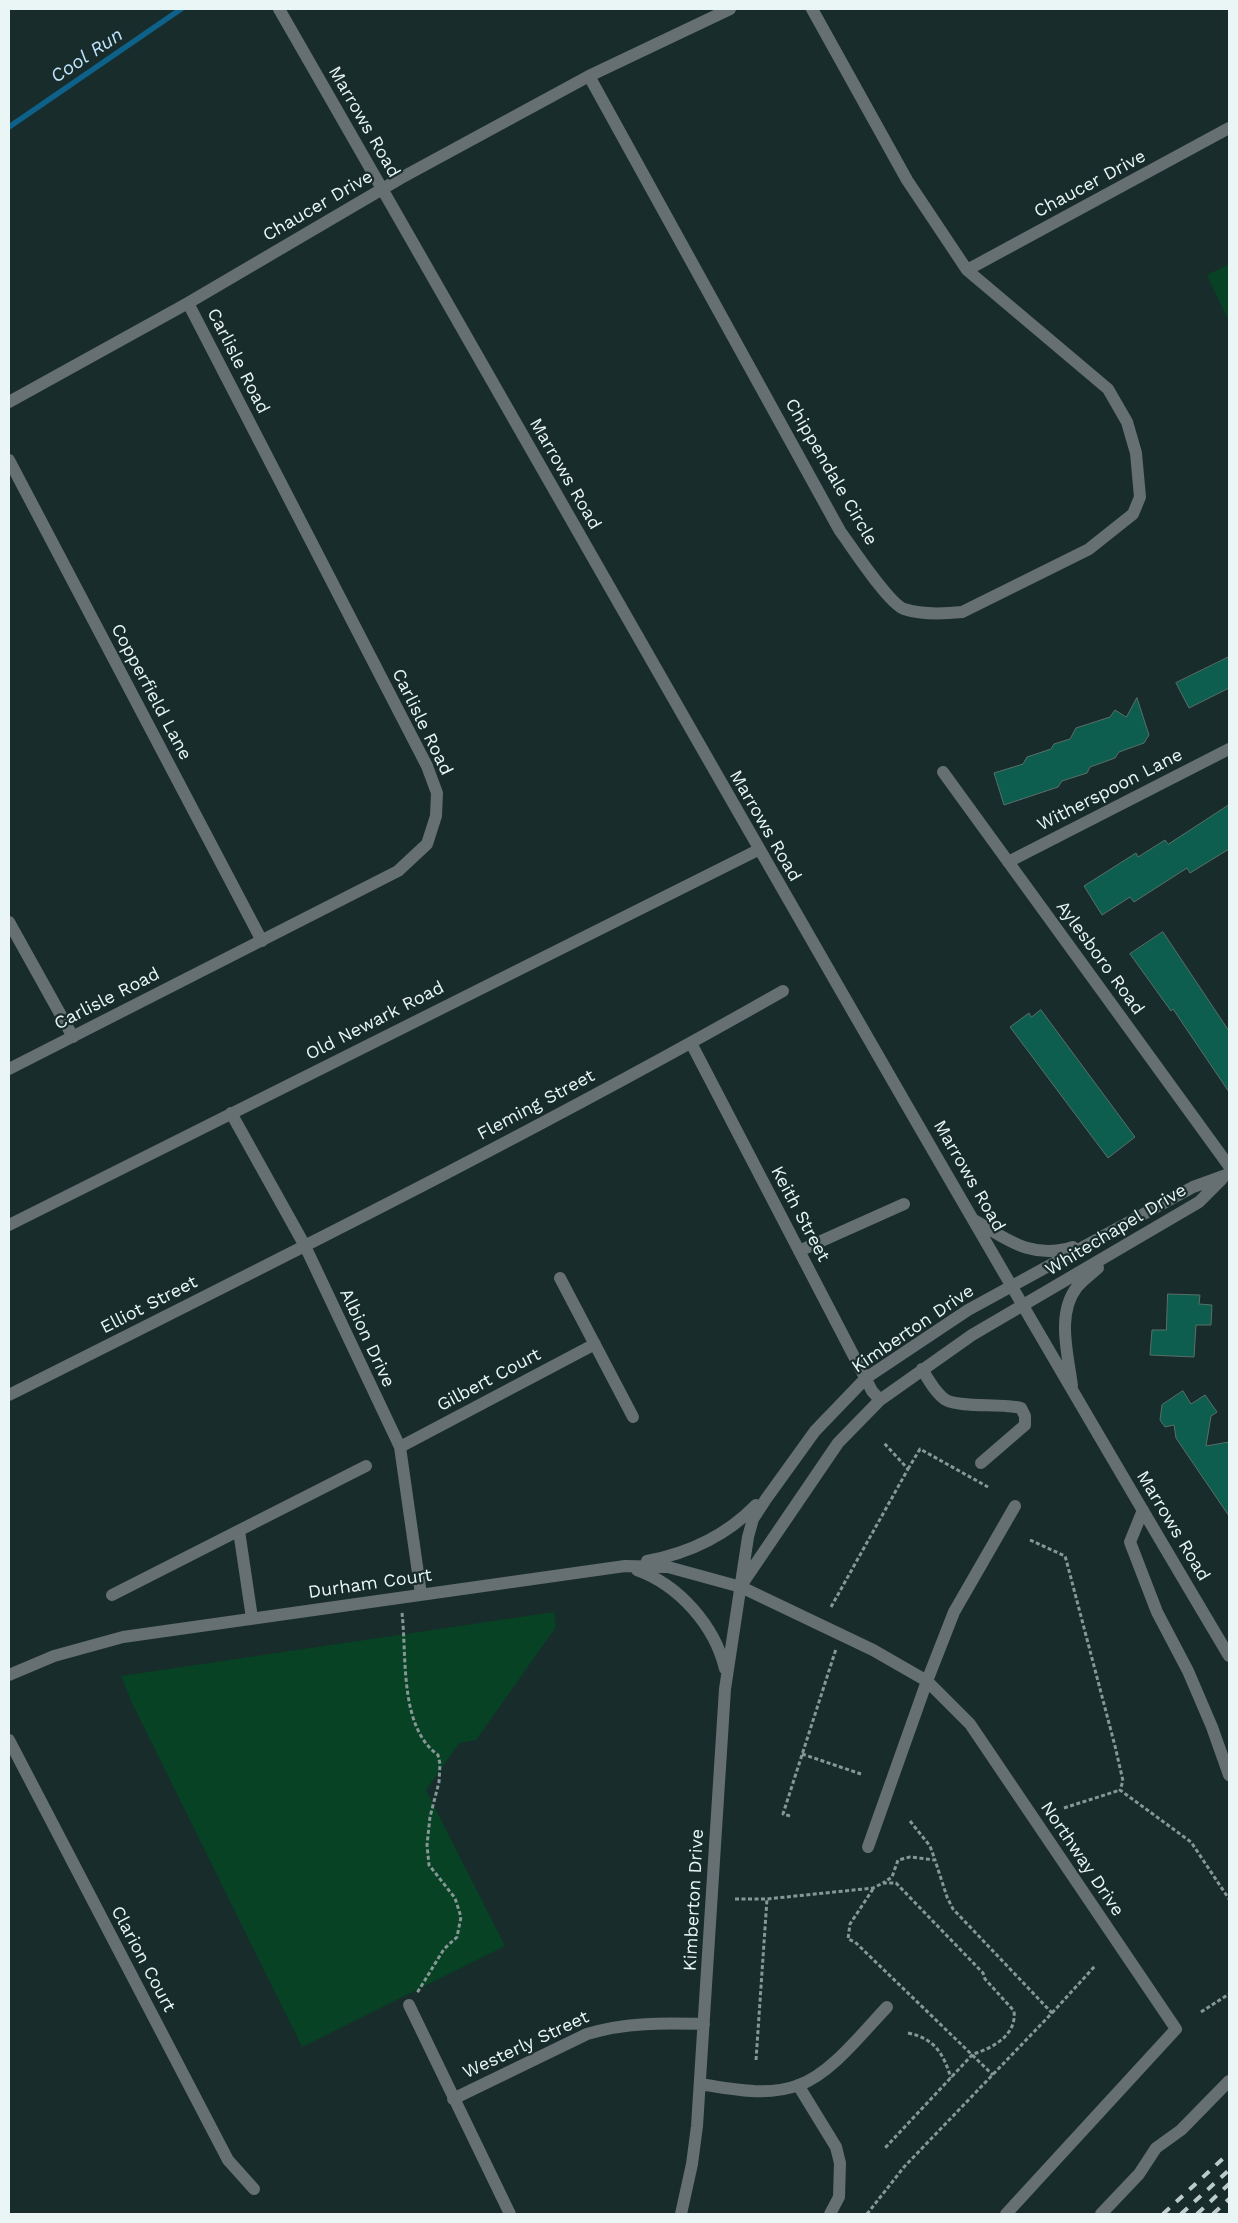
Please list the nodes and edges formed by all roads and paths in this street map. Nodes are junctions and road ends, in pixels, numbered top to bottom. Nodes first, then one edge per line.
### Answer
1 (279, 9) edge
2 (730, 9) edge
3 (812, 9) edge
4 (589, 76) junction
5 (1229, 128) edge
6 (382, 188) junction
7 (967, 270) junction
8 (188, 303) junction
9 (9, 402) edge
10 (9, 460) edge
11 (1229, 749) edge
12 (943, 772) dead end
13 (758, 850) junction
14 (1008, 862) junction
15 (9, 922) edge
16 (262, 941) junction
17 (783, 991) dead end
18 (73, 1037) junction
19 (691, 1043) junction
20 (9, 1069) edge
21 (231, 1113) junction
22 (1229, 1166) edge
23 (1226, 1176) edge
24 (904, 1204) dead end
25 (974, 1220) junction
26 (9, 1225) edge
27 (1101, 1237) junction
28 (305, 1246) junction
29 (799, 1251) junction
30 (1114, 1252) junction
31 (560, 1278) dead end
32 (1012, 1287) junction
33 (1022, 1306) junction
34 (595, 1344) junction
35 (922, 1369) junction
36 (866, 1378) junction
37 (1073, 1390) junction
38 (9, 1394) edge
39 (880, 1400) junction
40 (633, 1417) dead end
41 (884, 1443) dead end
42 (400, 1447) junction
43 (981, 1463) dead end
44 (366, 1466) dead end
45 (908, 1469) junction
46 (777, 1484) junction
47 (988, 1487) dead end
48 (1015, 1506) dead end
49 (1143, 1510) junction
50 (239, 1531) junction
51 (1030, 1540) dead end
52 (626, 1566) junction
53 (741, 1586) junction
54 (421, 1594) junction
55 (112, 1595) dead end
56 (401, 1597) junction
57 (831, 1607) dead end
58 (252, 1618) junction
59 (836, 1648) dead end
60 (1229, 1656) edge
61 (9, 1675) edge
62 (726, 1676) junction
63 (927, 1681) junction
64 (9, 1740) edge
65 (802, 1754) junction
66 (861, 1774) dead end
67 (1229, 1776) edge
68 (1120, 1790) junction
69 (1064, 1808) dead end
70 (790, 1816) dead end
71 (910, 1820) dead end
72 (868, 1848) dead end
73 (935, 1860) junction
74 (883, 1883) junction
75 (873, 1888) junction
76 (735, 1899) dead end
77 (767, 1899) junction
78 (1229, 1899) edge
79 (1095, 1966) dead end
80 (1229, 1994) edge
81 (409, 2005) joint
82 (887, 2007) dead end
83 (1201, 2012) dead end
84 (1052, 2013) junction
85 (704, 2024) junction
86 (908, 2033) dead end
87 (973, 2054) junction
88 (756, 2060) dead end
89 (993, 2075) junction
90 (951, 2078) junction
91 (1229, 2081) edge
92 (700, 2084) junction
93 (798, 2086) junction
94 (453, 2098) junction
95 (884, 2149) dead end
96 (254, 2189) dead end
97 (510, 2214) edge
98 (681, 2214) edge
99 (830, 2214) edge
100 (867, 2214) edge
101 (1006, 2214) edge
102 (1101, 2214) edge

1 - 6 street, Marrows Road
2 - 4 street, Chaucer Drive
3 - 7 street, Chippendale Circle
4 - 6 street, Chaucer Drive
4 - 7 street, Chippendale Circle
5 - 7 street, Chaucer Drive
6 - 8 street, Chaucer Drive
6 - 13 street, Marrows Road
8 - 9 street, Chaucer Drive
8 - 16 street, Carlisle Road
10 - 16 street, Copperfield Lane
11 - 14 street, Witherspoon Lane
12 - 14 street, Aylesboro Road
13 - 21 street, Old Newark Road
13 - 25 street, Marrows Road
14 - 22 street, Aylesboro Road
15 - 18 street
16 - 18 street, Carlisle Road
17 - 19 street, Fleming Street
18 - 20 street, Carlisle Road
19 - 28 street, Fleming Street
19 - 29 street, Keith Street
21 - 26 street, Old Newark Road
21 - 28 street, Albion Drive
23 - 27 street, Whitechapel Drive
23 - 30 street, Whitechapel Drive
24 - 29 street
25 - 27 street
25 - 32 street, Marrows Road
27 - 32 street, Whitechapel Drive
28 - 38 street, Elliot Street
28 - 42 street, Albion Drive
29 - 36 street, Keith Street
30 - 33 street, Whitechapel Drive
30 - 37 street
31 - 34 street
32 - 33 street, Marrows Road
32 - 36 street, Kimberton Drive
33 - 35 street, Kimberton Drive
33 - 37 street, Marrows Road
34 - 40 street
34 - 42 street, Gilbert Court
35 - 39 street, Kimberton Drive
35 - 43 street
36 - 39 street, Keith Street
36 - 46 street, Kimberton Drive
37 - 49 street, Marrows Road
39 - 53 street, Kimberton Drive
41 - 45 path
42 - 54 street, Albion Drive
44 - 50 street
45 - 47 path
45 - 57 path
46 - 52 street
46 - 53 street, Kimberton Drive
48 - 63 street
49 - 60 street, Marrows Road
49 - 67 street
50 - 55 street
50 - 58 street
51 - 68 path
52 - 53 street, Durham Court
52 - 54 street, Durham Court
52 - 62 street
53 - 62 street, Kimberton Drive
53 - 63 street, Northway Drive
54 - 56 street, Durham Court
56 - 58 street, Durham Court
56 - 81 path
58 - 61 street, Durham Court
59 - 65 path
62 - 85 street, Kimberton Drive
63 - 72 street
63 - 101 street, Northway Drive
64 - 96 street, Clarion Court
65 - 66 path
65 - 70 path
68 - 69 path
68 - 78 path
71 - 73 path
73 - 74 path
73 - 84 path
74 - 75 path
74 - 87 path
75 - 77 path
75 - 87 path
76 - 77 path
77 - 88 path
79 - 84 path
80 - 83 path
81 - 94 street
82 - 93 street
84 - 89 path
85 - 92 street, Kimberton Drive
85 - 94 street, Westerly Street
86 - 90 path
87 - 89 path
87 - 90 path
89 - 100 path
90 - 95 path
91 - 102 street
92 - 93 street
92 - 98 street, Kimberton Drive
93 - 99 street
94 - 97 street

